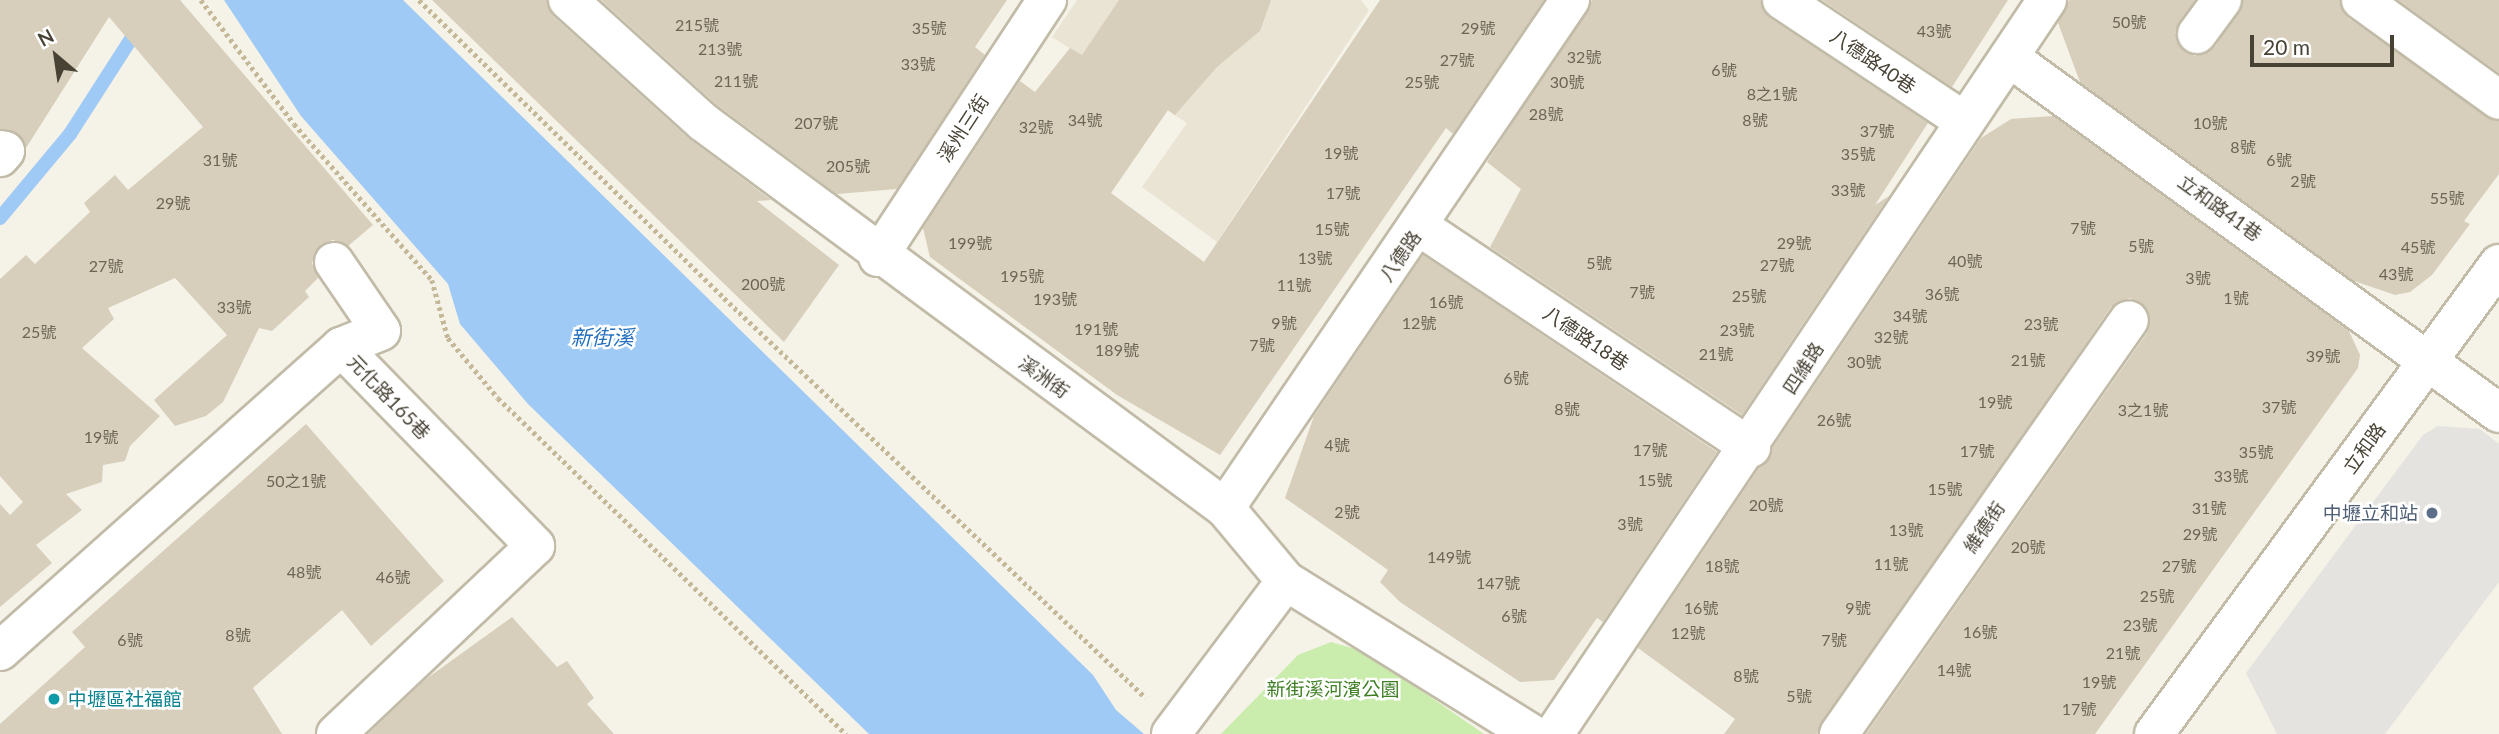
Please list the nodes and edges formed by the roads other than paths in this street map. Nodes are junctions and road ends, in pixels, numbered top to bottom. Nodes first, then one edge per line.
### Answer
1 (568, 0) edge
2 (1047, 0) edge
3 (1570, 0) edge
4 (1782, 0) edge
5 (2048, 0) edge
6 (2222, 0) edge
7 (2361, 0) edge
8 (2197, 34) dead end
9 (2010, 58) junction
10 (2499, 100) edge
11 (1964, 121) junction
12 (0, 150) edge
13 (0, 157) edge
14 (1420, 227) junction
15 (878, 257) junction
16 (334, 262) dead end
17 (2499, 264) edge
18 (2130, 320) dead end
19 (341, 347) junction
20 (2428, 362) junction
21 (2499, 412) edge
22 (1751, 448) junction
23 (1225, 508) junction
24 (1286, 581) junction
25 (0, 651) edge
26 (1174, 730) edge
27 (336, 734) edge
28 (1532, 734) edge
29 (1554, 734) edge
30 (1839, 734) edge
31 (2154, 734) edge

1 - 15 lane, 溪洲街
2 - 15 lane, 溪州三街
3 - 14 lane, 八德路
4 - 11 lane, 八德路40巷
5 - 9 lane, 四維路
6 - 8 lane
7 - 10 lane
9 - 11 lane, 四維路
9 - 20 lane, 立和路41巷
11 - 22 lane, 四維路
12 - 13 lane
14 - 22 lane, 八德路18巷
14 - 23 lane, 八德路
15 - 23 lane, 溪洲街
16 - 19 lane
17 - 20 lane, 立和路
18 - 30 lane, 維德街
19 - 25 lane, 元化路165巷
19 - 27 lane, 元化路165巷
20 - 21 lane, 立和路41巷
20 - 31 lane, 立和路
22 - 29 lane, 四維路
23 - 24 lane, 溪洲街
24 - 26 lane
24 - 28 lane, 溪洲街

